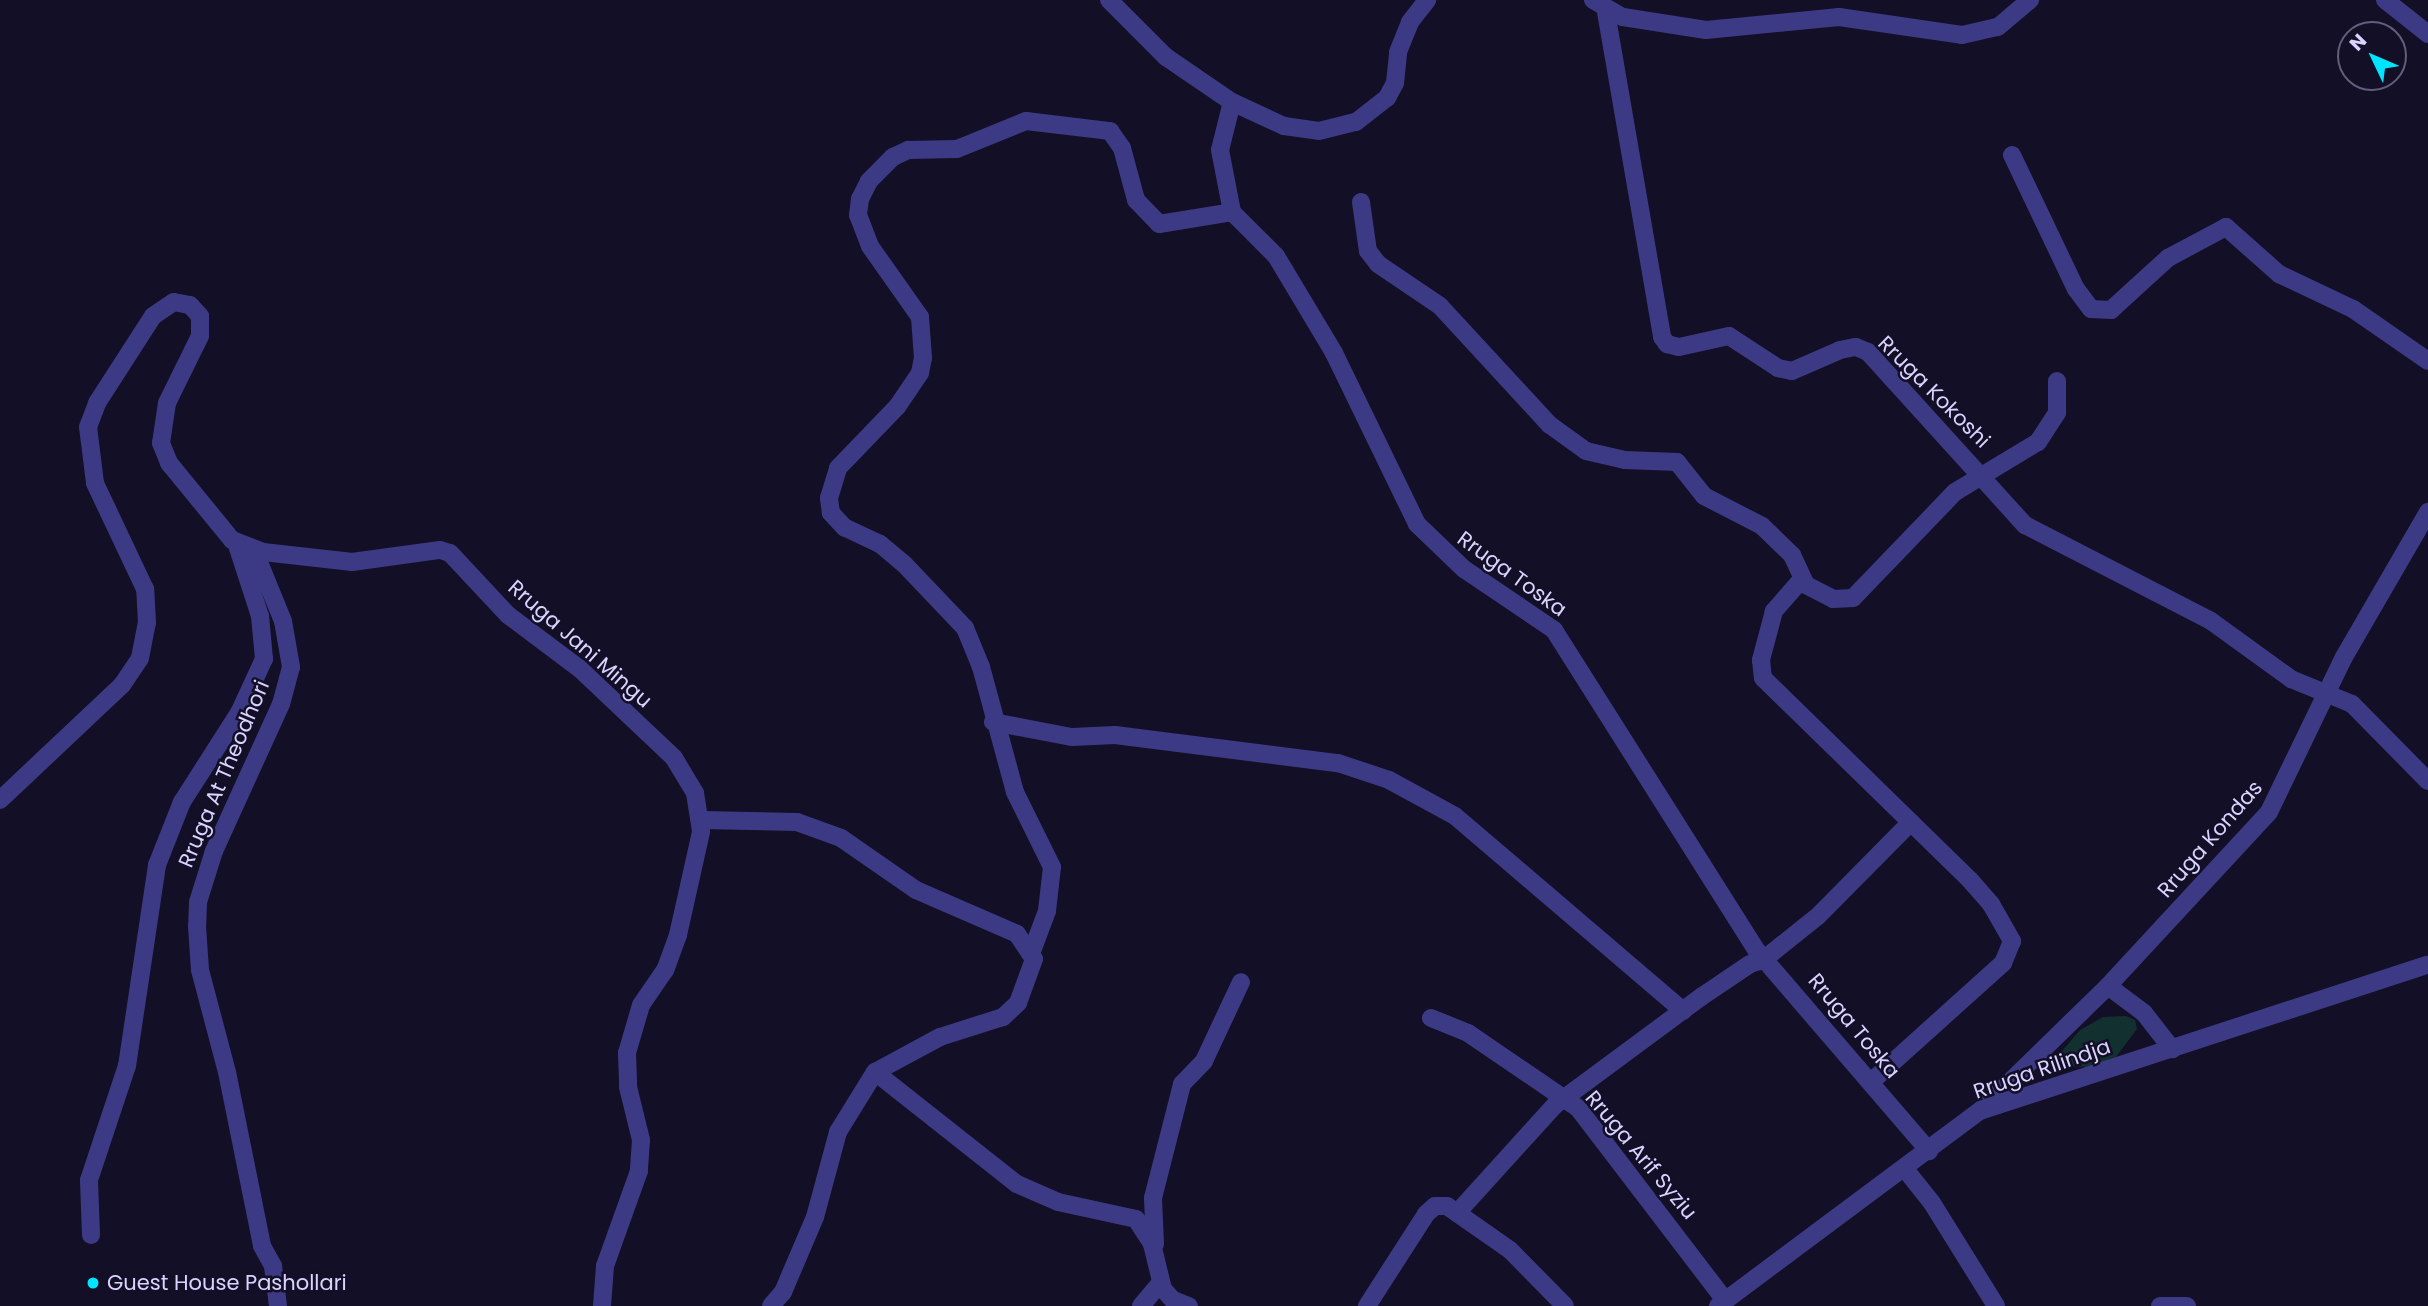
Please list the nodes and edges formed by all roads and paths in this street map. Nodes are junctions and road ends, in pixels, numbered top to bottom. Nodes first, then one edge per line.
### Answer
1 (1109, 0) edge
2 (1427, 0) edge
3 (2030, 0) edge
4 (2385, 0) edge
5 (1600, 6) edge
6 (2428, 34) edge
7 (1232, 102) junction
8 (2012, 155) dead end
9 (1361, 202) dead end
10 (1233, 212) junction
11 (2428, 360) edge
12 (2057, 381) dead end
13 (1984, 476) junction
14 (2428, 512) edge
15 (236, 542) junction
16 (254, 551) junction
17 (1802, 579) junction
18 (2328, 693) junction
19 (993, 722) junction
20 (2428, 781) edge
21 (0, 800) edge
22 (700, 820) junction
23 (1912, 822) junction
24 (1032, 951) junction
25 (1763, 960) junction
26 (2428, 965) edge
27 (1241, 982) dead end
28 (2108, 986) junction
29 (1684, 1011) junction
30 (1431, 1018) dead end
31 (2172, 1049) junction
32 (876, 1072) junction
33 (1871, 1082) junction
34 (1563, 1098) junction
35 (1980, 1111) junction
36 (1929, 1150) junction
37 (1905, 1169) junction
38 (1457, 1213) junction
39 (91, 1235) dead end
40 (1158, 1274) junction
41 (1721, 1303) edge
42 (278, 1306) edge
43 (602, 1306) edge
44 (771, 1306) edge
45 (1141, 1306) edge
46 (1189, 1306) edge
47 (1367, 1306) edge
48 (1565, 1306) edge
49 (1996, 1306) edge
50 (2160, 1306) edge
51 (2187, 1306) edge

1 - 7 street
2 - 7 street
3 - 5 street
4 - 6 street
5 - 13 street, Rruga Kokoshi
7 - 10 street
8 - 11 street
9 - 17 street
10 - 19 street
10 - 25 street, Rruga Toska
12 - 13 street
13 - 17 street
13 - 18 street, Rruga Kokoshi
14 - 18 street, Rruga Kondas
15 - 16 street, Rruga Jani Mingu
15 - 21 street, Rruga Jani Mingu
15 - 39 street, Rruga At Theodhori
16 - 22 street, Rruga Jani Mingu
16 - 42 street, Rruga At Theodhori
17 - 23 street
18 - 20 street, Rruga Kokoshi
18 - 28 street, Rruga Kondas
19 - 24 street
19 - 29 street
22 - 24 street
22 - 43 street, Rruga Jani Mingu
23 - 25 street
23 - 33 street
24 - 32 street
25 - 29 street
25 - 33 street, Rruga Toska
26 - 31 street, Rruga Rilindja
27 - 40 street
28 - 31 street
28 - 35 street, Rruga Kondas
29 - 34 street
30 - 34 street, Rruga Arif Syziu
31 - 35 street, Rruga Rilindja
32 - 40 street
32 - 44 street
33 - 36 street, Rruga Toska
34 - 38 street
34 - 41 street, Rruga Arif Syziu
35 - 36 street, Rruga Rilindja
36 - 37 street, Rruga Rilindja
37 - 41 street, Rruga Rilindja
37 - 49 street
38 - 47 street
38 - 48 street
40 - 45 street
40 - 46 street
50 - 51 street

